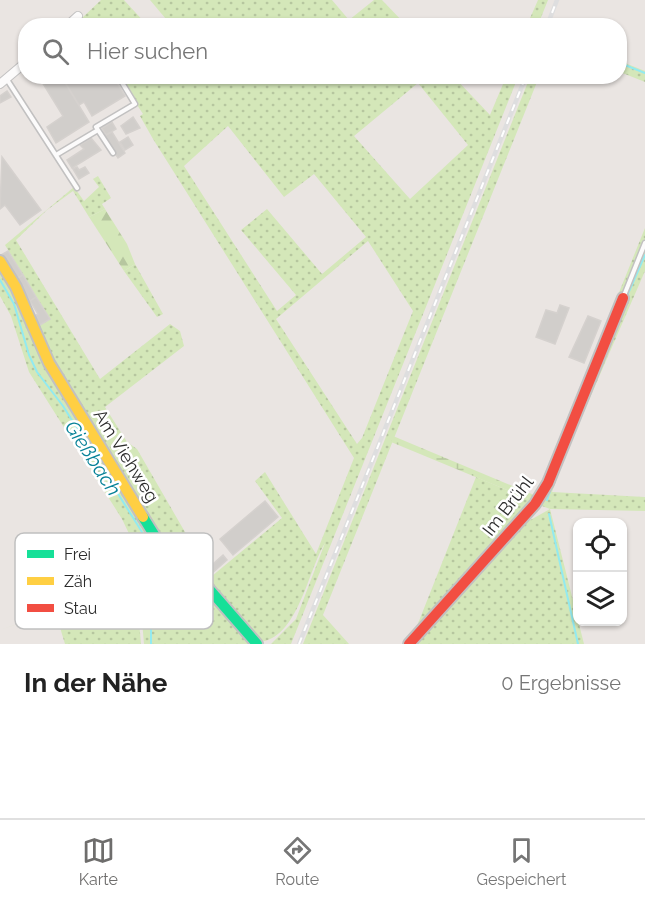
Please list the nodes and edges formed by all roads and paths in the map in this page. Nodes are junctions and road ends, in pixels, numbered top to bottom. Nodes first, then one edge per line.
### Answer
1 (18, 69) edge
2 (3, 81) edge
3 (123, 84) edge
4 (98, 130) junction
5 (113, 153) dead end
6 (56, 155) junction
7 (77, 188) dead end
8 (645, 243) edge
9 (0, 261) edge
10 (623, 298) joint
11 (153, 533) edge
12 (213, 593) edge
13 (257, 644) edge
14 (409, 644) edge

1 - 2 street
2 - 6 lane
3 - 4 lane
4 - 5 lane
4 - 6 lane
6 - 7 lane
8 - 10 lane
9 - 11 street, Am Viehweg
10 - 14 street, Im Brühl
12 - 13 street, Am Viehweg

